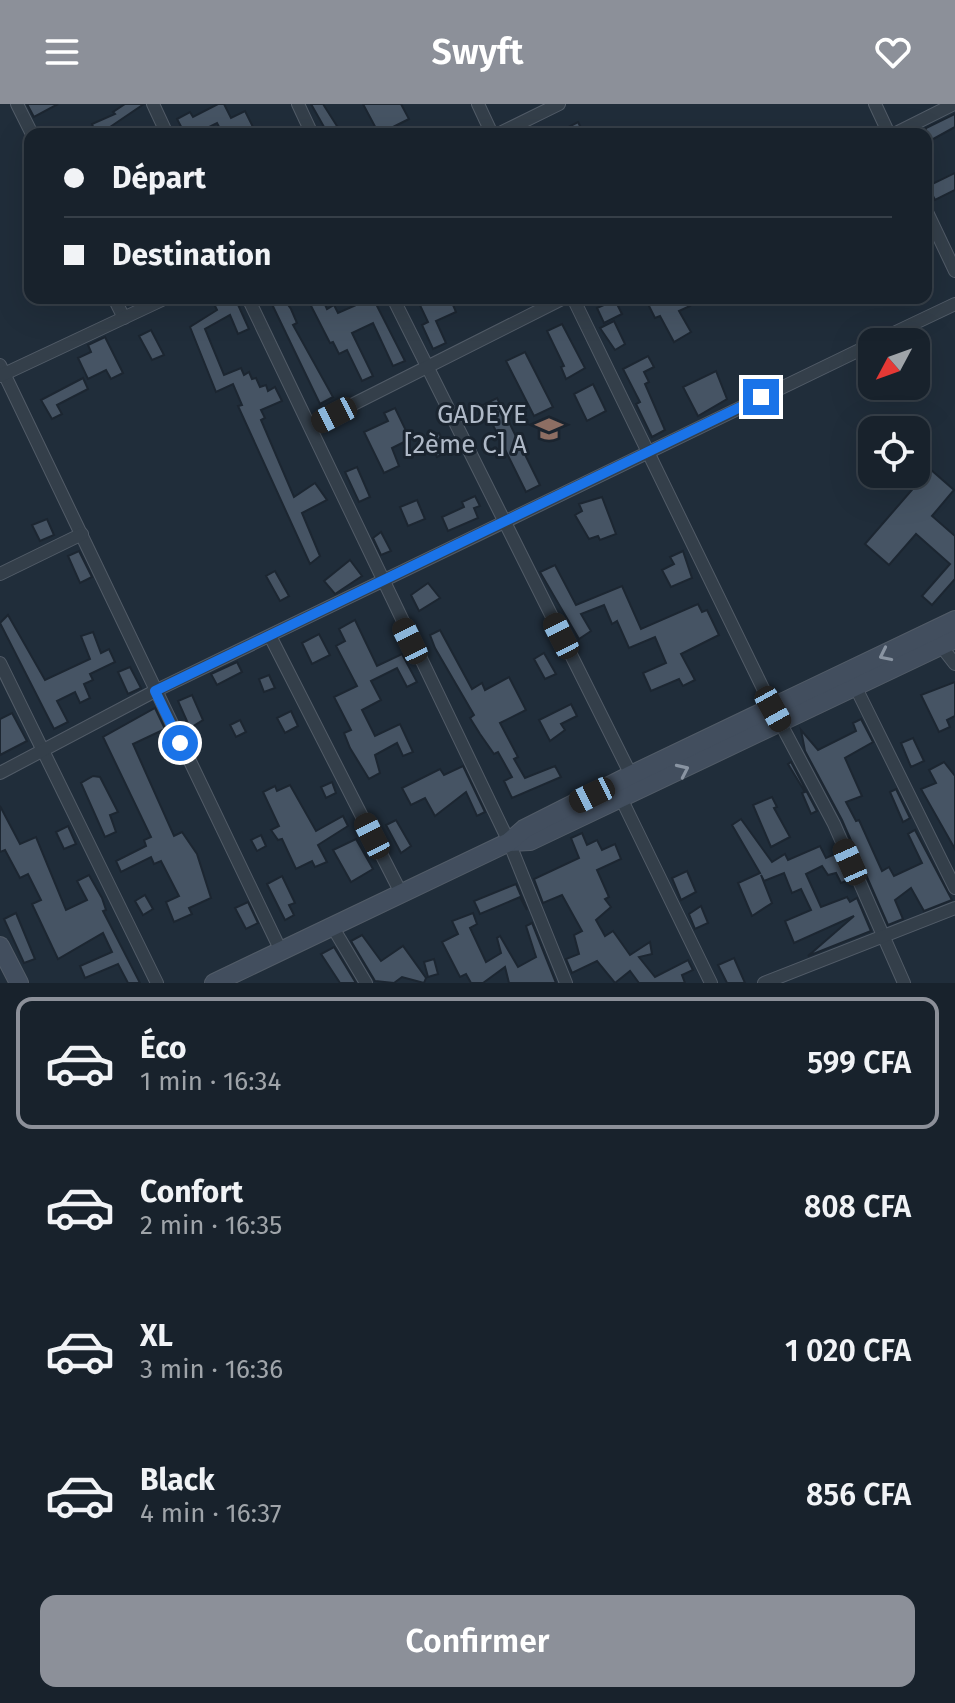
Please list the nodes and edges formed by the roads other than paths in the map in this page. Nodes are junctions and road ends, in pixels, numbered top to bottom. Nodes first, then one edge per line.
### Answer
1 (17, 104) edge
2 (153, 104) edge
3 (298, 104) edge
4 (478, 104) edge
5 (559, 104) edge
6 (875, 104) edge
7 (954, 104) edge
8 (29, 128) edge
9 (164, 128) edge
10 (309, 128) edge
11 (492, 128) edge
12 (508, 128) edge
13 (889, 128) edge
14 (904, 128) edge
15 (932, 223) edge
16 (955, 271) edge
17 (117, 304) edge
18 (153, 304) edge
19 (251, 304) edge
20 (396, 304) edge
21 (552, 304) edge
22 (576, 304) edge
23 (955, 304) edge
24 (124, 318) junction
25 (905, 328) edge
26 (858, 351) edge
27 (428, 367) junction
28 (1, 371) edge
29 (310, 426) junction
30 (649, 451) junction
31 (505, 524) junction
32 (82, 534) junction
33 (0, 574) edge
34 (381, 583) junction
35 (955, 620) edge
36 (270, 636) junction
37 (948, 643) edge
38 (0, 663) edge
39 (955, 664) edge
40 (856, 688) junction
41 (155, 691) junction
42 (777, 716) junction
43 (44, 751) junction
44 (0, 773) edge
45 (626, 787) junction
46 (509, 842) junction
47 (955, 888) edge
48 (401, 893) junction
49 (955, 908) edge
50 (332, 926) junction
51 (886, 937) junction
52 (0, 946) edge
53 (281, 951) junction
54 (19, 983) edge
55 (157, 983) edge
56 (214, 983) edge
57 (366, 983) edge
58 (566, 983) edge
59 (711, 983) edge
60 (764, 983) edge
61 (904, 983) edge

1 - 8 street
2 - 9 street
3 - 10 street
4 - 11 street
5 - 12 street
6 - 13 street
7 - 14 street
15 - 16 street
17 - 24 street
18 - 24 street
19 - 29 street
20 - 27 street
21 - 27 street
22 - 30 street
23 - 25 street
24 - 28 street
26 - 30 street
27 - 29 street
27 - 31 street
28 - 32 street
29 - 34 street
30 - 31 street
30 - 42 street
31 - 34 street
31 - 45 street
32 - 33 street
32 - 41 street
34 - 36 street
34 - 46 street
35 -> 42 street
36 - 41 street
36 - 48 street
37 - 39 street
37 - 40 street
38 - 43 street
40 - 42 street
40 - 47 street
41 - 43 street
41 - 53 street
42 - 45 street
42 - 51 street
43 - 44 street
43 - 55 street
45 - 46 street
45 - 59 street
46 - 48 street
46 - 58 street
48 - 50 street
49 - 51 street
50 - 53 street
50 - 57 street
51 - 60 street
51 - 61 street
52 - 54 street
53 - 56 street

